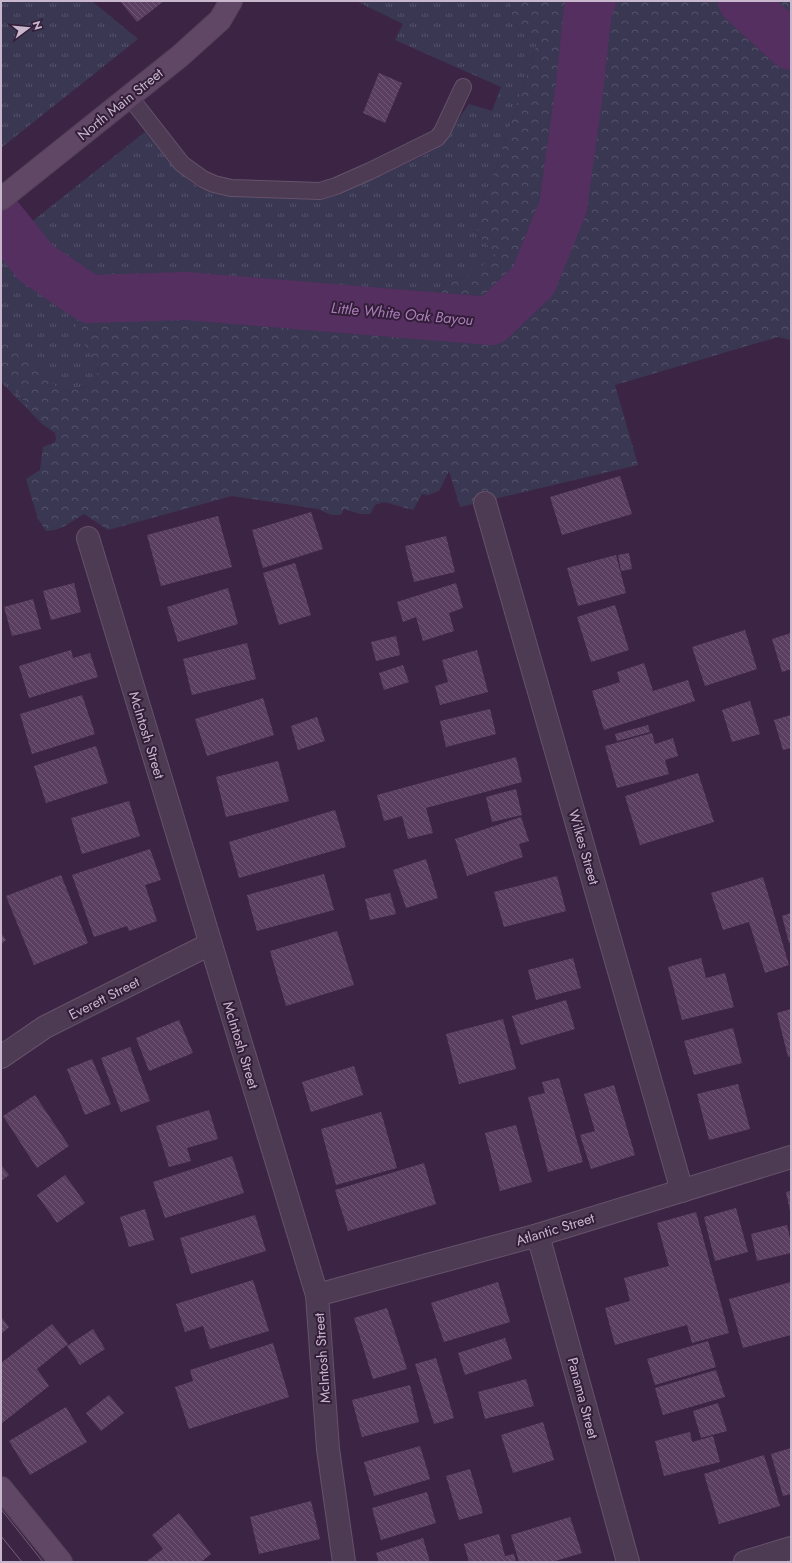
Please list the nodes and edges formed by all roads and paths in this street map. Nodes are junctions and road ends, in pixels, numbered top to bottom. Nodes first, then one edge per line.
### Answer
1 (231, 1) edge
2 (463, 87) dead end
3 (129, 96) junction
4 (1, 199) edge
5 (485, 503) dead end
6 (88, 538) dead end
7 (210, 944) junction
8 (1, 1057) edge
9 (791, 1157) edge
10 (682, 1191) junction
11 (538, 1235) junction
12 (317, 1295) junction
13 (1, 1488) edge
14 (791, 1548) edge
15 (61, 1562) edge
16 (344, 1562) edge
17 (628, 1562) edge
18 (745, 1562) edge

1 - 3 main road, North Main Street
2 - 3 lane
3 - 4 main road, North Main Street
5 - 10 street, Wilkes Street
6 - 7 street, McIntosh Street
7 - 8 street, Everett Street
7 - 12 street, McIntosh Street
9 - 10 street, Atlantic Street
10 - 11 street, Atlantic Street
11 - 12 street, Atlantic Street
11 - 17 street, Panama Street
12 - 16 street, McIntosh Street
13 - 15 main road
14 - 18 street

